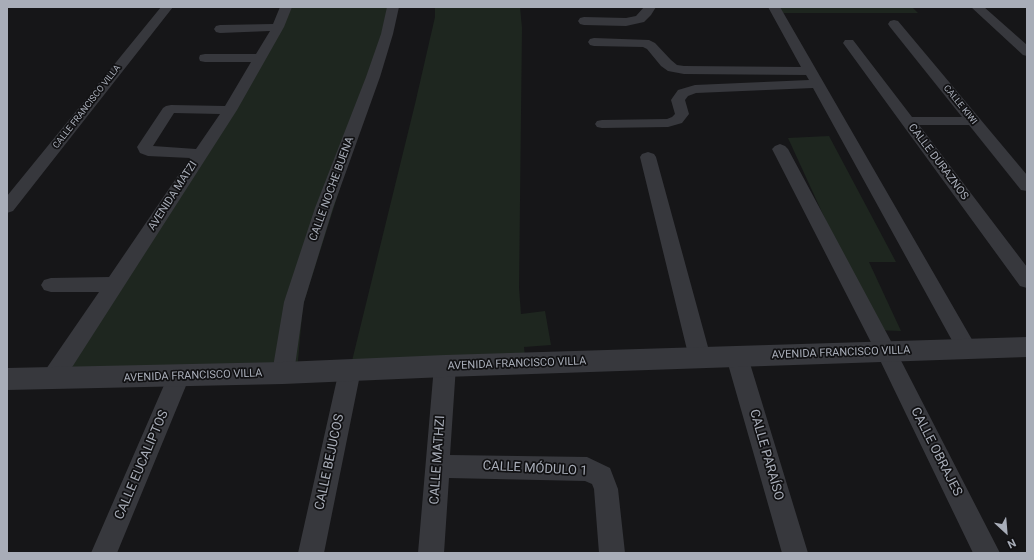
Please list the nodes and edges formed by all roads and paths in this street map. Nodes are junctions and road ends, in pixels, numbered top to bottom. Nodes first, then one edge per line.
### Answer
1 (167, 7) edge
2 (286, 7) edge
3 (393, 7) edge
4 (650, 7) edge
5 (774, 7) edge
6 (977, 7) edge
7 (584, 21) dead end
8 (894, 24) dead end
9 (278, 27) junction
10 (220, 29) dead end
11 (594, 42) dead end
12 (849, 43) dead end
13 (1027, 52) edge
14 (206, 58) dead end
15 (260, 58) junction
16 (814, 77) junction
17 (230, 110) junction
18 (907, 121) junction
19 (974, 121) junction
20 (602, 124) dead end
21 (780, 149) dead end
22 (201, 154) junction
23 (648, 157) dead end
24 (1027, 186) edge
25 (7, 207) edge
26 (1027, 281) edge
27 (115, 284) junction
28 (51, 285) dead end
29 (1027, 347) edge
30 (967, 349) junction
31 (886, 351) junction
32 (737, 357) junction
33 (700, 358) junction
34 (445, 366) junction
35 (350, 370) junction
36 (283, 373) junction
37 (179, 376) junction
38 (7, 379) edge
39 (52, 379) junction
40 (437, 466) junction
41 (104, 553) edge
42 (311, 553) edge
43 (431, 553) edge
44 (612, 553) edge
45 (795, 553) edge
46 (987, 553) edge

1 - 25 street, CALLE FRANCISCO VILLA
2 - 9 street, AVENIDA MATZI
3 - 36 street, CALLE NOCHE BUENA
4 - 7 street
5 - 16 street
6 - 13 street
8 - 19 street, CALLE KIWI
9 - 10 street
9 - 15 street, AVENIDA MATZI
11 - 16 street
12 - 18 street, CALLE DURAZNOS
14 - 15 street
15 - 17 street, AVENIDA MATZI
16 - 20 street
16 - 30 street
17 - 22 street, AVENIDA MATZI
17 - 22 street
18 - 19 street
18 - 26 street, CALLE DURAZNOS
19 - 24 street, CALLE KIWI
21 - 31 street, CALLE OBRAJES
22 - 27 street, AVENIDA MATZI
23 - 33 street
27 - 28 street
27 - 39 street, AVENIDA MATZI
29 - 30 street, AVENIDA FRANCISCO VILLA
30 - 31 street, AVENIDA FRANCISCO VILLA
31 - 32 street, AVENIDA FRANCISCO VILLA
31 - 46 street, CALLE OBRAJES
32 - 33 street, AVENIDA FRANCISCO VILLA
32 - 45 street, CALLE PARAÍSO
33 - 34 street, AVENIDA FRANCISCO VILLA
34 - 35 street, AVENIDA FRANCISCO VILLA
34 - 40 street, CALLE MATHZI
35 - 36 street, AVENIDA FRANCISCO VILLA
35 - 42 street, CALLE BEJUCOS
36 - 37 street, AVENIDA FRANCISCO VILLA
37 - 39 street, AVENIDA FRANCISCO VILLA
37 - 41 street, CALLE EUCALIPTOS
38 - 39 street, AVENIDA FRANCISCO VILLA
40 - 43 street, CALLE MATHZI
40 - 44 street, CALLE MÓDULO 1

